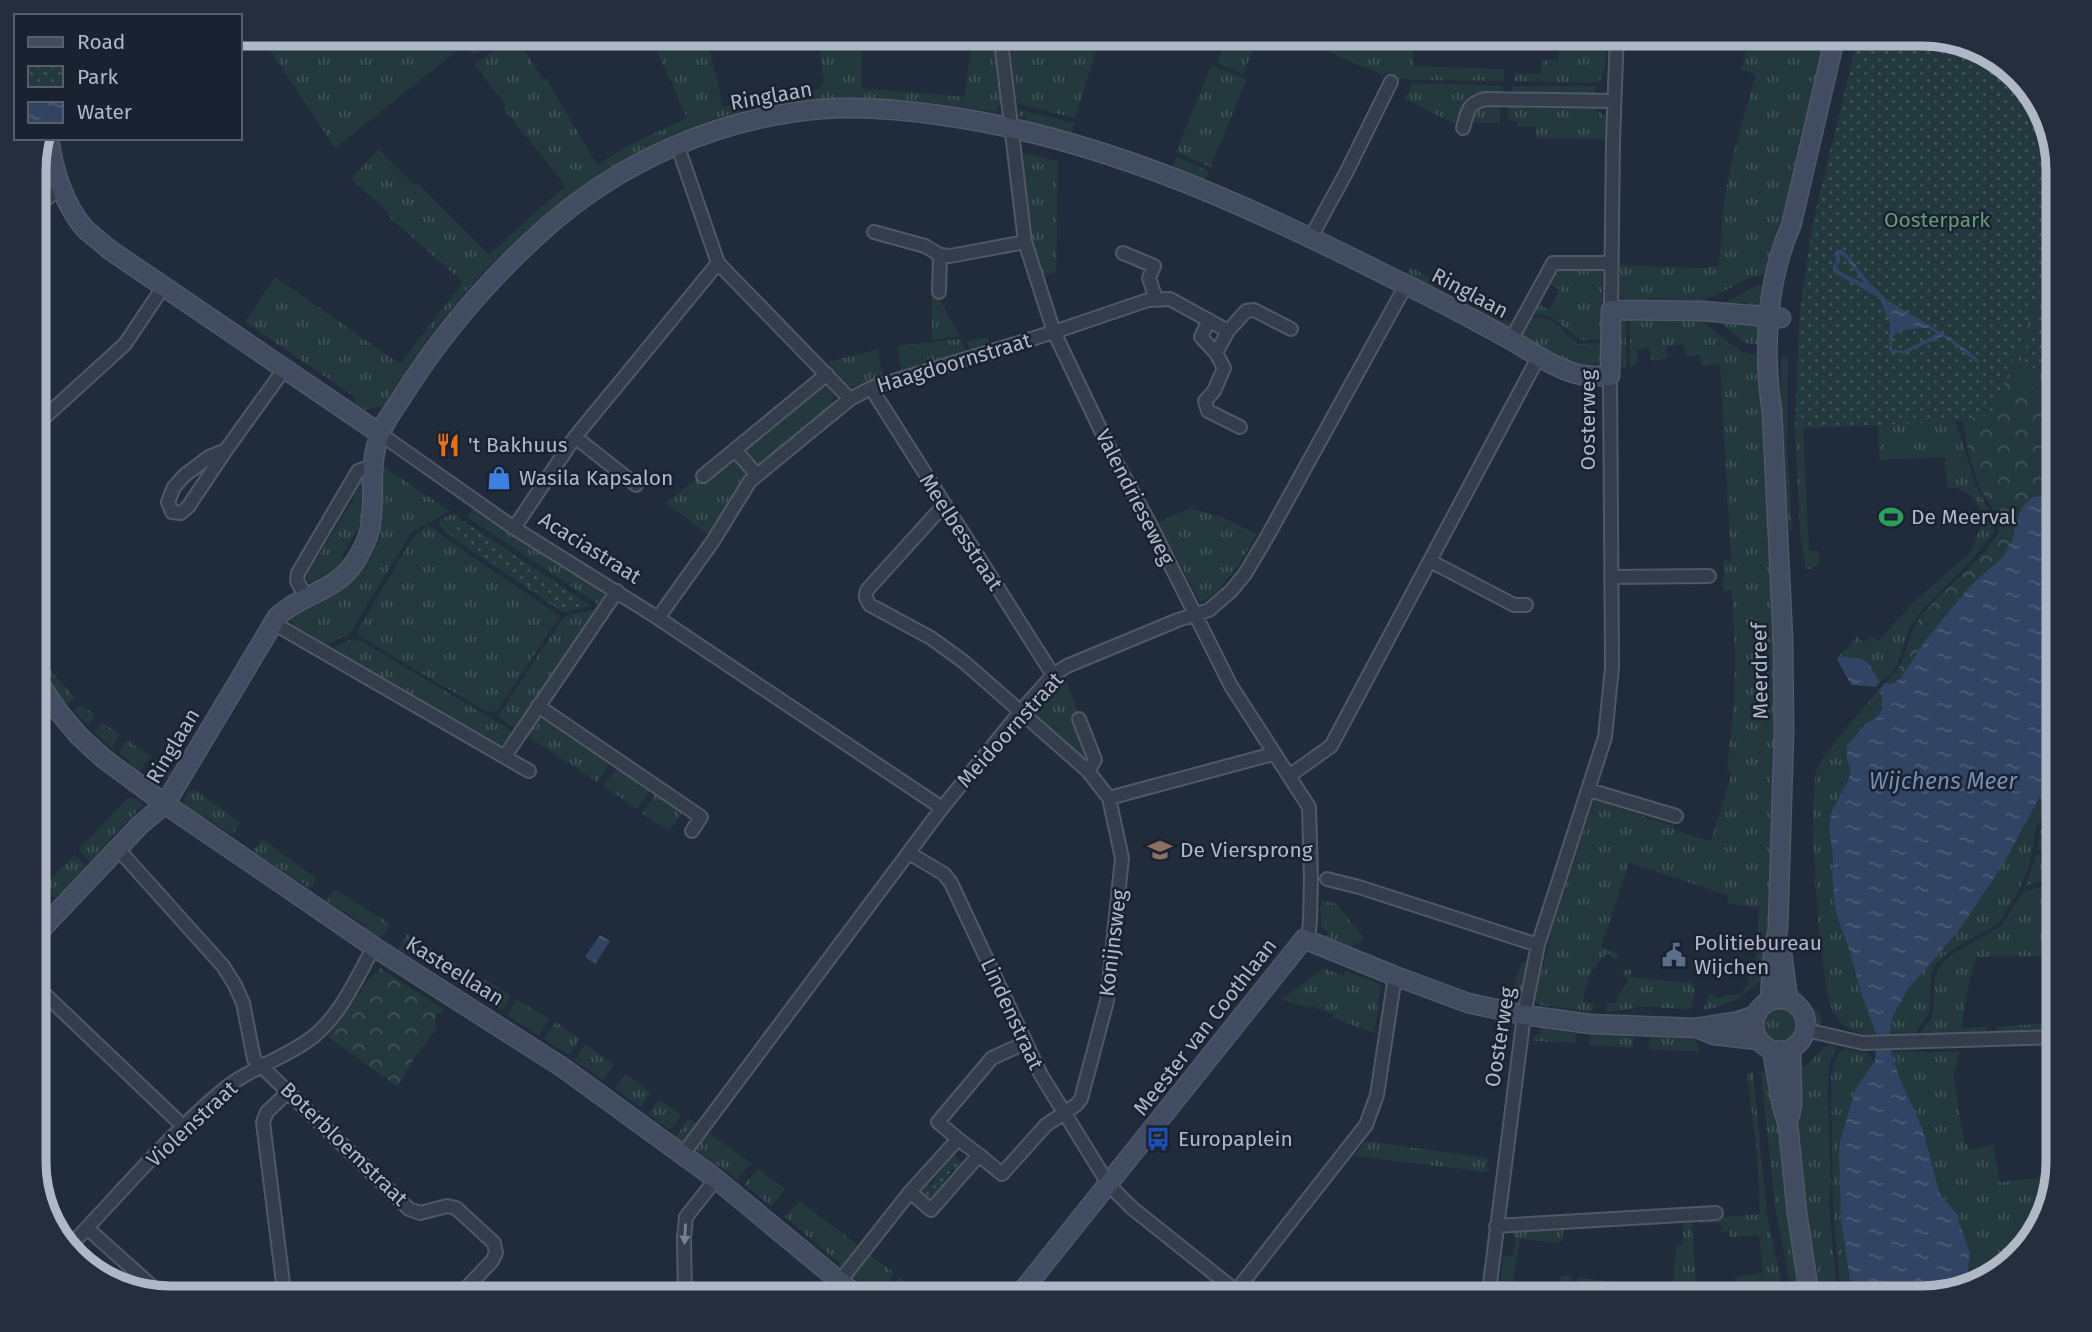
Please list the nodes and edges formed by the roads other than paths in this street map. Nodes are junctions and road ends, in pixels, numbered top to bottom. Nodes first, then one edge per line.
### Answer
1 (1001, 46) edge
2 (1616, 46) edge
3 (1833, 46) edge
4 (1391, 82) dead end
5 (1614, 101) junction
6 (1010, 127) junction
7 (1463, 128) dead end
8 (49, 140) edge
9 (677, 144) junction
10 (62, 188) junction
11 (46, 199) edge
12 (874, 232) dead end
13 (1311, 237) junction
14 (1024, 242) junction
15 (1123, 253) dead end
16 (940, 255) junction
17 (718, 263) junction
18 (1611, 263) junction
19 (1406, 285) junction
20 (164, 286) junction
21 (939, 292) dead end
22 (1156, 299) junction
23 (1611, 310) junction
24 (1776, 317) junction
25 (1209, 320) junction
26 (1291, 328) dead end
27 (1228, 331) junction
28 (1054, 332) junction
29 (1511, 340) junction
30 (1216, 354) junction
31 (1539, 356) junction
32 (285, 368) junction
33 (827, 374) junction
34 (1610, 376) junction
35 (871, 388) junction
36 (850, 399) junction
37 (46, 416) edge
38 (1240, 427) dead end
39 (379, 433) junction
40 (575, 437) junction
41 (226, 450) junction
42 (735, 450) junction
43 (372, 466) junction
44 (757, 475) junction
45 (703, 476) dead end
46 (635, 485) dead end
47 (944, 505) junction
48 (514, 528) junction
49 (1430, 561) junction
50 (1710, 576) dead end
51 (1613, 577) junction
52 (617, 592) junction
53 (306, 597) junction
54 (1526, 605) dead end
55 (1196, 615) junction
56 (658, 618) junction
57 (273, 623) junction
58 (1054, 675) junction
59 (46, 693) edge
60 (538, 706) junction
61 (1021, 711) junction
62 (1079, 719) dead end
63 (1273, 754) junction
64 (505, 756) junction
65 (528, 771) dead end
66 (1088, 771) junction
67 (1289, 776) junction
68 (1589, 790) junction
69 (1109, 798) junction
70 (165, 804) junction
71 (942, 808) junction
72 (1676, 816) dead end
73 (692, 831) dead end
74 (118, 849) junction
75 (909, 853) junction
76 (1327, 879) dead end
77 (46, 924) edge
78 (1304, 939) junction
79 (1538, 945) junction
80 (374, 947) junction
81 (1395, 976) junction
82 (46, 995) edge
83 (1779, 1000) junction
84 (1524, 1015) junction
85 (1756, 1015) junction
86 (1700, 1028) junction
87 (1806, 1030) junction
88 (2046, 1037) edge
89 (1026, 1043) junction
90 (1765, 1045) junction
91 (1791, 1049) junction
92 (262, 1065) junction
93 (289, 1091) junction
94 (1064, 1113) junction
95 (1788, 1125) junction
96 (184, 1127) junction
97 (958, 1139) junction
98 (683, 1154) junction
99 (979, 1155) junction
100 (716, 1180) junction
101 (1108, 1185) junction
102 (909, 1192) junction
103 (1716, 1213) dead end
104 (1496, 1226) junction
105 (87, 1228) junction
106 (74, 1241) edge
107 (473, 1281) junction
108 (840, 1281) junction
109 (149, 1284) edge
110 (283, 1286) edge
111 (468, 1286) edge
112 (477, 1286) edge
113 (685, 1286) edge
114 (846, 1286) edge
115 (1026, 1286) edge
116 (1228, 1286) edge
117 (1241, 1286) edge
118 (1489, 1286) edge
119 (1808, 1286) edge

1 - 6 street, Valendrieseweg
2 - 5 street, Oosterweg
3 - 24 street, Meerdreef
4 - 13 street
5 - 7 street
5 - 18 street, Oosterweg
6 - 9 street, Ringlaan
6 - 13 street, Ringlaan
6 - 14 street, Valendrieseweg
8 - 10 street, Acaciastraat
9 - 17 street
9 - 39 street, Ringlaan
10 - 11 street
10 - 20 street, Acaciastraat
12 - 16 street
13 - 19 street, Ringlaan
14 - 16 street
14 - 28 street, Valendrieseweg
15 - 22 street
16 - 21 street
17 - 33 street
17 - 40 street
18 - 23 street, Oosterweg
18 - 29 street
19 - 29 street, Ringlaan
19 - 55 street, Meidoornstraat
20 - 32 street, Acaciastraat
20 - 37 street
22 - 25 street
22 - 28 street, Haagdoornstraat
23 - 24 street
23 - 34 street, Oosterweg
24 - 83 street, Meerdreef
25 - 27 street
25 - 30 street
26 - 27 street
27 - 30 street
28 - 35 street, Haagdoornstraat
28 - 55 street, Valendrieseweg
29 - 31 street, Ringlaan
30 - 38 street
31 - 34 street, Ringlaan
31 - 49 street
32 - 39 street, Acaciastraat
32 - 41 street
33 - 36 street
33 - 42 street
34 - 51 street, Oosterweg
35 - 36 street, Haagdoornstraat
35 - 47 street, Meelbesstraat
36 - 44 street, Haagdoornstraat
39 - 43 street, Ringlaan
39 - 48 street, Acaciastraat
40 - 46 street
40 - 48 street
41 - 41 street
42 - 44 street
42 - 45 street
43 - 53 street
43 - 53 street, Ringlaan
44 - 56 street, Haagdoornstraat
47 - 58 street, Meelbesstraat
47 - 61 street, Konijnsweg
48 - 52 street, Acaciastraat
49 - 54 street
49 - 67 street
50 - 51 street
51 - 68 street, Oosterweg
52 - 56 street, Acaciastraat
52 - 60 street
53 - 57 street, Ringlaan
55 - 58 street, Meidoornstraat
55 - 63 street, Valendrieseweg
56 - 71 street, Acaciastraat
57 - 64 street
57 - 70 street, Ringlaan
58 - 61 street, Meidoornstraat
59 - 70 street, Kasteellaan
60 - 64 street
60 - 73 street
61 - 66 street, Konijnsweg
61 - 71 street, Meidoornstraat
62 - 66 street
63 - 67 street, Valendrieseweg
63 - 69 street
64 - 65 street
66 - 69 street, Konijnsweg
67 - 78 street, Valendrieseweg
68 - 72 street
68 - 79 street, Oosterweg
69 - 94 street, Konijnsweg
70 - 74 street, Ringlaan
70 - 80 street, Kasteellaan
71 - 75 street, Meidoornstraat
74 - 77 street, Ringlaan
74 - 92 street
75 - 89 street, Lindenstraat
75 - 98 street, Meidoornstraat
76 - 79 street
78 - 81 street, Meester van Coothlaan
78 - 101 street, Meester van Coothlaan
79 - 84 street, Oosterweg
80 - 92 street, Violenstraat
80 - 98 street, Kasteellaan
81 - 84 street, Meester van Coothlaan
81 - 117 street
82 - 96 street
83 - 85 street
83 - 87 street
84 - 86 street, Meester van Coothlaan
84 - 104 street, Oosterweg
85 - 86 street, Meester van Coothlaan
85 - 90 street
86 - 90 street, Meester van Coothlaan
87 - 88 street
87 - 91 street
89 - 94 street, Lindenstraat
89 - 97 street
90 - 91 street
90 - 95 street
91 - 95 street
92 - 93 street, Boterbloemstraat
92 - 96 street, Violenstraat
93 - 107 street, Boterbloemstraat
93 - 110 street
94 - 99 street, Konijnsweg
94 - 101 street, Lindenstraat
95 - 119 street
96 - 105 street, Violenstraat
97 - 99 street
97 - 102 street
98 - 100 street, Kasteellaan
99 - 102 street
100 - 108 street, Kasteellaan
100 -> 113 street
101 - 115 street, Meester van Coothlaan
101 - 116 street
102 - 108 street
103 - 104 street
104 - 118 street, Oosterweg
105 - 106 street, Violenstraat
105 - 109 street
107 - 111 street
107 - 112 street
108 - 114 street, Kasteellaan

